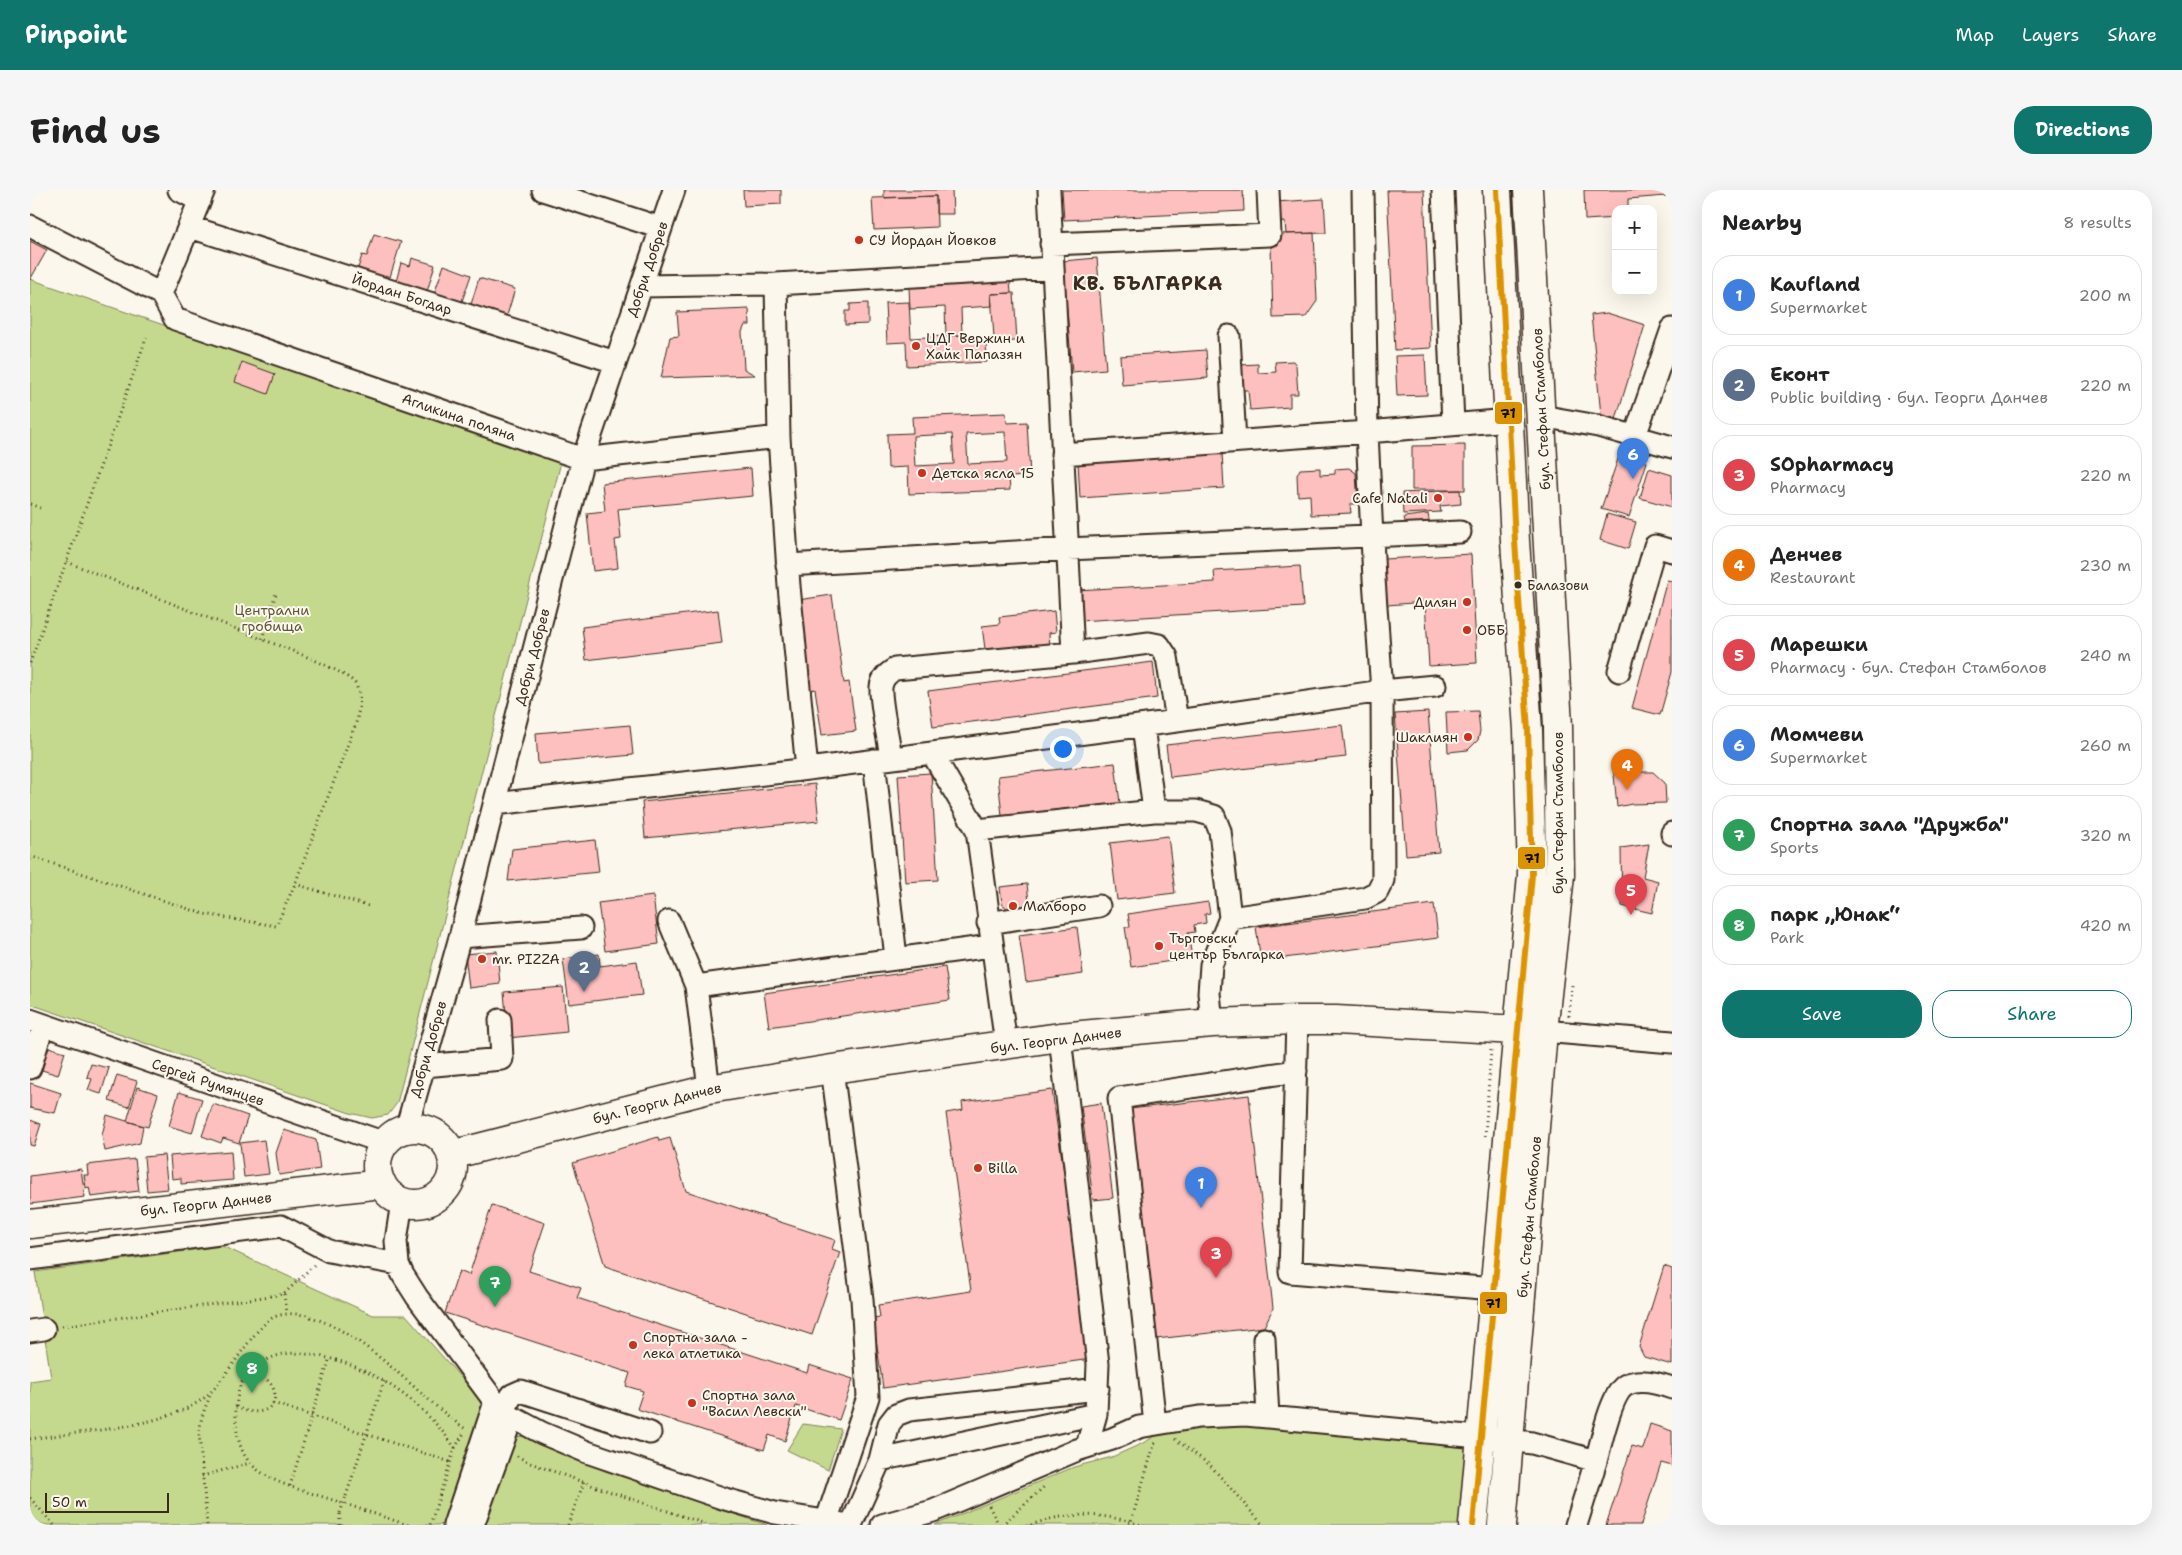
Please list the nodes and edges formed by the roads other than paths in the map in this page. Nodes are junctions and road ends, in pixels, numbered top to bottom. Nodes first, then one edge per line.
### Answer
1 (179, 190) edge
2 (543, 190) edge
3 (674, 190) edge
4 (1049, 190) edge
5 (1268, 190) edge
6 (1363, 190) edge
7 (1444, 190) edge
8 (1497, 190) edge
9 (1528, 190) edge
10 (202, 195) edge
11 (30, 226) edge
12 (190, 227) junction
13 (661, 228) junction
14 (1051, 244) junction
15 (1053, 268) junction
16 (776, 284) junction
17 (642, 286) junction
18 (161, 294) junction
19 (1672, 329) edge
20 (1229, 336) dead end
21 (615, 362) junction
22 (1541, 416) junction
23 (1509, 420) junction
24 (1453, 424) junction
25 (1366, 432) junction
26 (1635, 436) junction
27 (779, 437) junction
28 (1235, 441) junction
29 (1672, 446) edge
30 (1062, 454) junction
31 (584, 459) junction
32 (1460, 532) dead end
33 (1371, 536) junction
34 (1067, 549) junction
35 (1672, 552) edge
36 (788, 575) junction
37 (1074, 653) junction
38 (1619, 671) dead end
39 (1435, 686) dead end
40 (1382, 692) junction
41 (1177, 721) junction
42 (1143, 726) junction
43 (932, 753) junction
44 (882, 759) junction
45 (807, 769) junction
46 (494, 804) junction
47 (1154, 811) junction
48 (977, 830) junction
49 (1099, 906) dead end
50 (1230, 918) junction
51 (669, 921) dead end
52 (988, 923) junction
53 (581, 928) dead end
54 (460, 937) junction
55 (991, 946) junction
56 (896, 958) junction
57 (696, 986) junction
58 (500, 1020) dead end
59 (1297, 1020) junction
60 (37, 1023) edge
61 (1212, 1023) junction
62 (1530, 1030) junction
63 (1060, 1038) junction
64 (1672, 1042) edge
65 (1006, 1046) junction
66 (424, 1066) junction
67 (30, 1068) edge
68 (832, 1069) junction
69 (1296, 1071) junction
70 (709, 1089) junction
71 (396, 1136) junction
72 (451, 1155) junction
73 (382, 1184) junction
74 (402, 1202) junction
75 (30, 1224) edge
76 (30, 1259) edge
77 (398, 1264) junction
78 (1494, 1289) junction
79 (1264, 1339) dead end
80 (1672, 1388) edge
81 (1098, 1389) junction
82 (504, 1409) junction
83 (1096, 1414) junction
84 (1268, 1416) junction
85 (1154, 1424) junction
86 (650, 1433) dead end
87 (1480, 1437) junction
88 (483, 1439) junction
89 (1510, 1440) junction
90 (1087, 1446) junction
91 (880, 1460) junction
92 (1596, 1461) junction
93 (826, 1522) junction
94 (454, 1525) edge
95 (474, 1525) edge
96 (850, 1525) edge
97 (885, 1525) edge
98 (1473, 1525) edge
99 (1502, 1525) edge
100 (1576, 1525) edge

1 - 10 street
2 - 13 street
3 - 13 street, Добри Добрев
4 - 14 street
5 - 14 street
6 - 25 street
7 - 24 street
8 - 23 main road, бул. Стефан Стамболов
9 - 22 main road, бул. Стефан Стамболов
10 - 12 street
11 - 18 street
12 - 18 street
12 - 21 street, Йордан Богдар
13 - 17 street, Добри Добрев
14 - 15 street
15 - 16 street
15 - 30 street
16 - 17 street
16 - 27 street
17 - 21 street, Добри Добрев
18 - 31 street, Агликина поляна
19 - 26 street
20 - 28 street
21 - 31 street, Добри Добрев
22 - 26 street
22 - 62 main road, бул. Стефан Стамболов
23 - 24 street
23 - 62 main road, бул. Стефан Стамболов
24 - 25 street
25 - 28 street
25 - 33 street
26 - 29 street
27 - 31 street, Агликина поляна
27 - 36 street
28 - 30 street
30 - 34 street
31 - 46 street, Добри Добрев
32 - 33 street
33 - 34 street
33 - 40 street
34 - 36 street
34 - 37 street
35 - 38 street
36 - 45 street
37 - 41 street
37 - 44 street
39 - 40 street
40 - 41 street
40 - 50 street
41 - 42 street
42 - 43 street
42 - 47 street
43 - 44 street
43 - 48 street
44 - 45 street
44 - 56 street
45 - 46 street
46 - 54 street, Добри Добрев
47 - 48 street
47 - 50 street
48 - 52 street
49 - 52 street
50 - 61 street
51 - 57 street
52 - 55 street
53 - 54 street
54 - 66 street, Добри Добрев
55 - 56 street
55 - 65 street
56 - 57 street
57 - 70 street
58 - 66 street
59 - 61 main road, бул. Георги Данчев
59 - 62 main road, бул. Георги Данчев
59 - 69 street
60 - 67 street
60 - 71 street, Сергей Румянцев
61 - 63 main road, бул. Георги Данчев
62 - 64 street, бул. Георги Данчев
62 - 78 main road, бул. Стефан Стамболов
62 - 89 main road, бул. Стефан Стамболов
63 - 65 main road, бул. Георги Данчев
63 - 81 street
65 - 68 main road, бул. Георги Данчев
66 - 71 street, Добри Добрев
68 - 70 main road, бул. Георги Данчев
68 - 93 street
69 - 78 street
69 - 85 street
70 - 72 main road, бул. Георги Данчев
71 - 72 main road
71 - 73 main road
72 - 74 main road
73 - 74 main road
73 - 75 main road, бул. Георги Данчев
74 - 77 street
76 - 77 street
77 - 82 street
78 - 87 main road, бул. Стефан Стамболов
79 - 84 street
80 - 92 street
81 - 83 street
81 - 91 street
82 - 86 street
82 - 88 street
82 - 93 street
83 - 90 street
83 - 91 street
84 - 85 street
84 - 87 street
85 - 90 street
87 - 89 street
87 - 98 main road, бул. Стефан Стамболов
88 - 94 street
88 - 95 street
89 - 92 street
89 - 99 main road, бул. Стефан Стамболов
90 - 97 street
91 - 96 street
92 - 100 street
93 - 96 street

